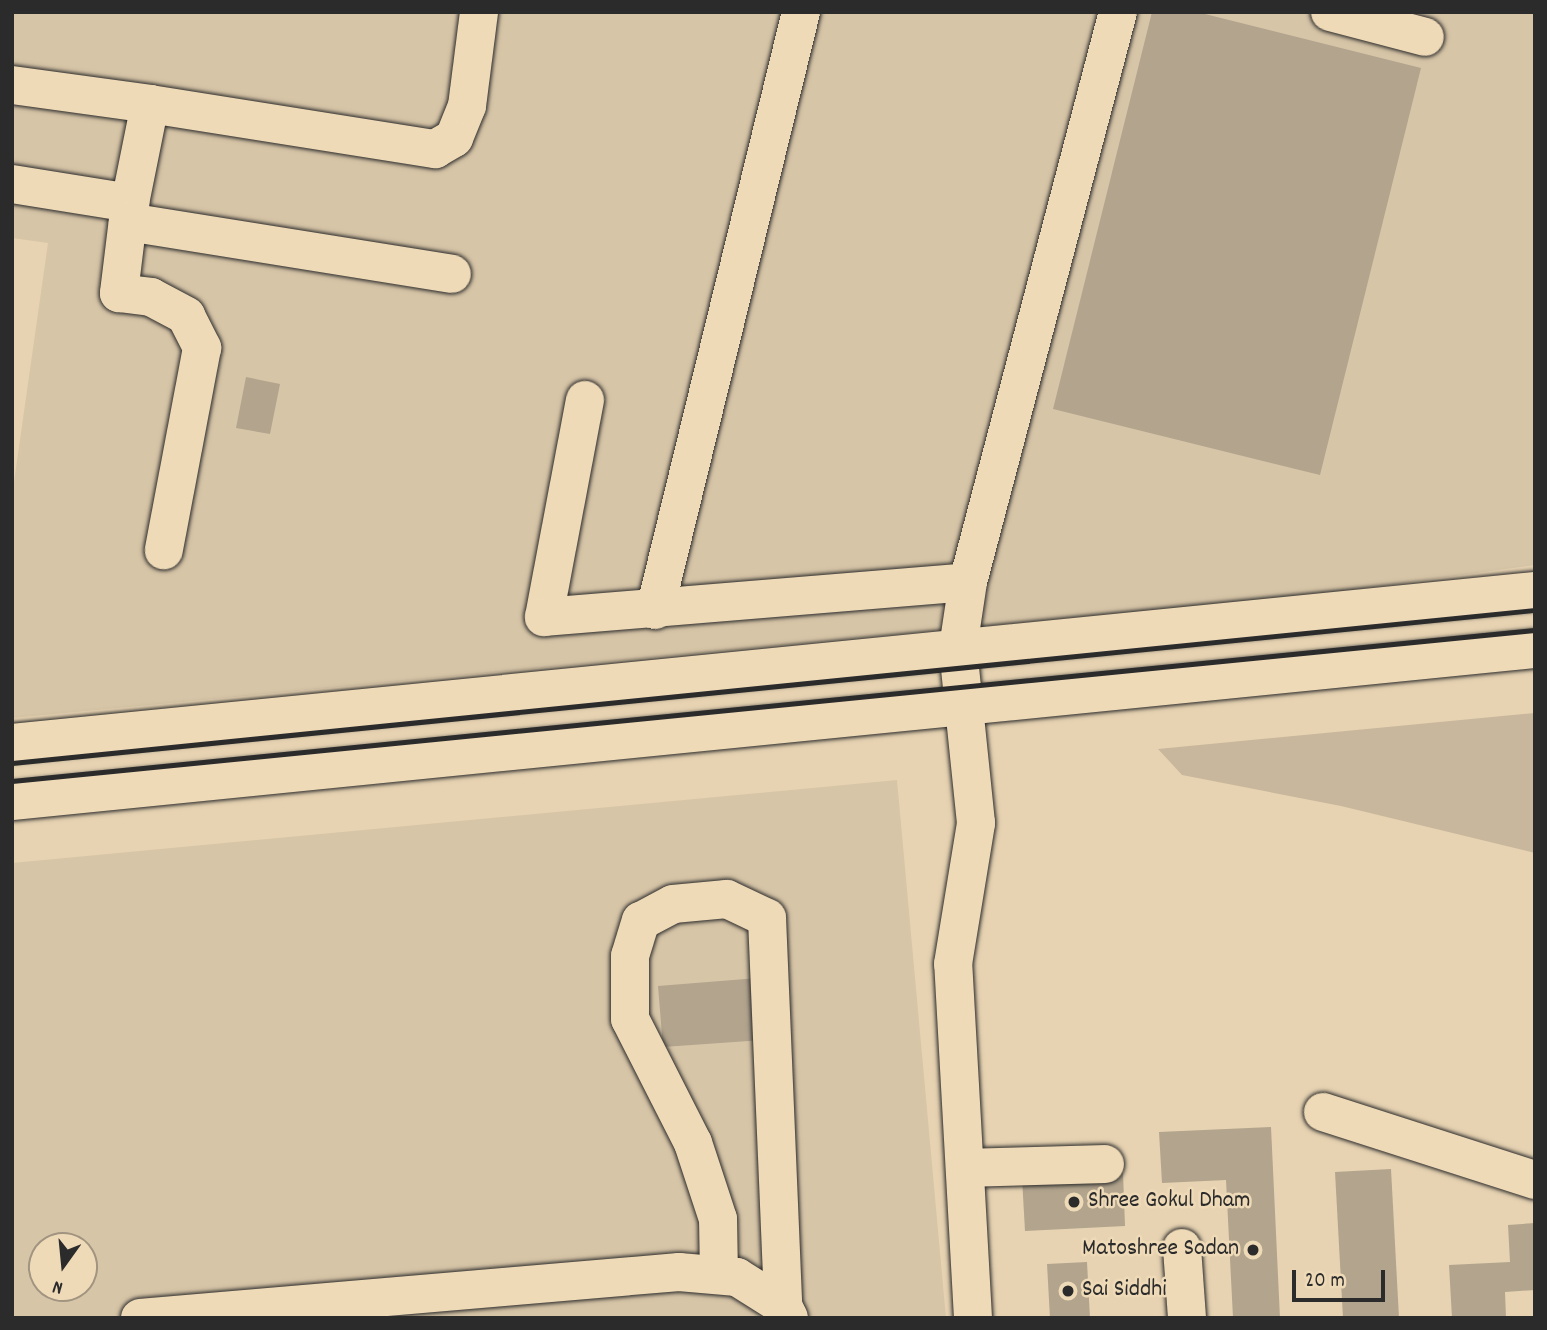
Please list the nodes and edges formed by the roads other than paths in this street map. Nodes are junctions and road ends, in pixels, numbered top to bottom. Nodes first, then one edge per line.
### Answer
1 (479, 12) edge
2 (802, 12) edge
3 (1118, 12) edge
4 (1330, 12) edge
5 (1425, 37) dead end
6 (12, 85) edge
7 (150, 104) junction
8 (12, 184) edge
9 (129, 213) junction
10 (452, 274) dead end
11 (586, 400) dead end
12 (164, 550) dead end
13 (968, 582) junction
14 (1535, 591) edge
15 (1466, 598) junction
16 (655, 610) junction
17 (958, 648) junction
18 (1535, 649) edge
19 (1474, 655) junction
20 (967, 705) junction
21 (12, 743) edge
22 (12, 801) edge
23 (1323, 1112) dead end
24 (1105, 1164) dead end
25 (965, 1168) junction
26 (1535, 1180) edge
27 (1182, 1248) dead end
28 (719, 1275) junction
29 (786, 1312) edge
30 (139, 1318) edge
31 (974, 1318) edge
32 (1187, 1318) edge

1 - 7 main road
2 - 16 main road
3 - 13 main road
4 - 5 main road
6 - 7 main road
7 - 9 main road
8 - 9 main road
9 - 10 main road
9 - 12 main road
11 - 16 main road
13 - 16 main road
13 - 17 main road
14 - 15 main road
15 - 17 main road
15 - 19 main road
17 - 20 main road
17 - 21 main road
18 - 19 main road
19 - 20 main road
20 - 22 main road
20 - 25 main road
23 - 26 main road
24 - 25 main road
25 - 31 main road
27 - 32 main road
28 - 29 main road
28 - 29 main road
28 - 30 main road

